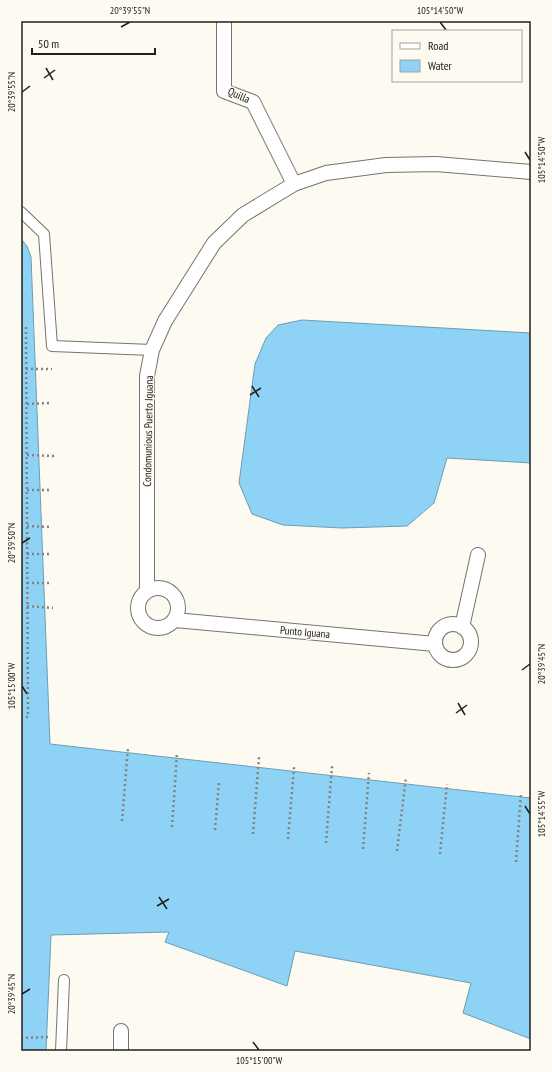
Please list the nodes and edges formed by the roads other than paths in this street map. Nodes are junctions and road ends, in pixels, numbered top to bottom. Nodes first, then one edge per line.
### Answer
1 (224, 21) edge
2 (531, 172) edge
3 (294, 184) junction
4 (21, 212) edge
5 (152, 350) junction
6 (478, 555) dead end
7 (147, 591) junction
8 (175, 620) junction
9 (462, 627) junction
10 (435, 644) junction
11 (64, 980) dead end
12 (121, 1031) dead end
13 (61, 1051) edge
14 (121, 1051) edge

1 - 3 street, Quilla
2 - 3 street, Condomunious Puerto Iguana
3 - 5 street, Condomunious Puerto Iguana
4 - 5 street
5 - 7 street, Condomunious Puerto Iguana
6 - 9 street
7 - 8 street
7 - 8 street
8 - 10 street, Punto Iguana
9 - 10 street
9 - 10 street
11 - 13 street
12 - 14 street

